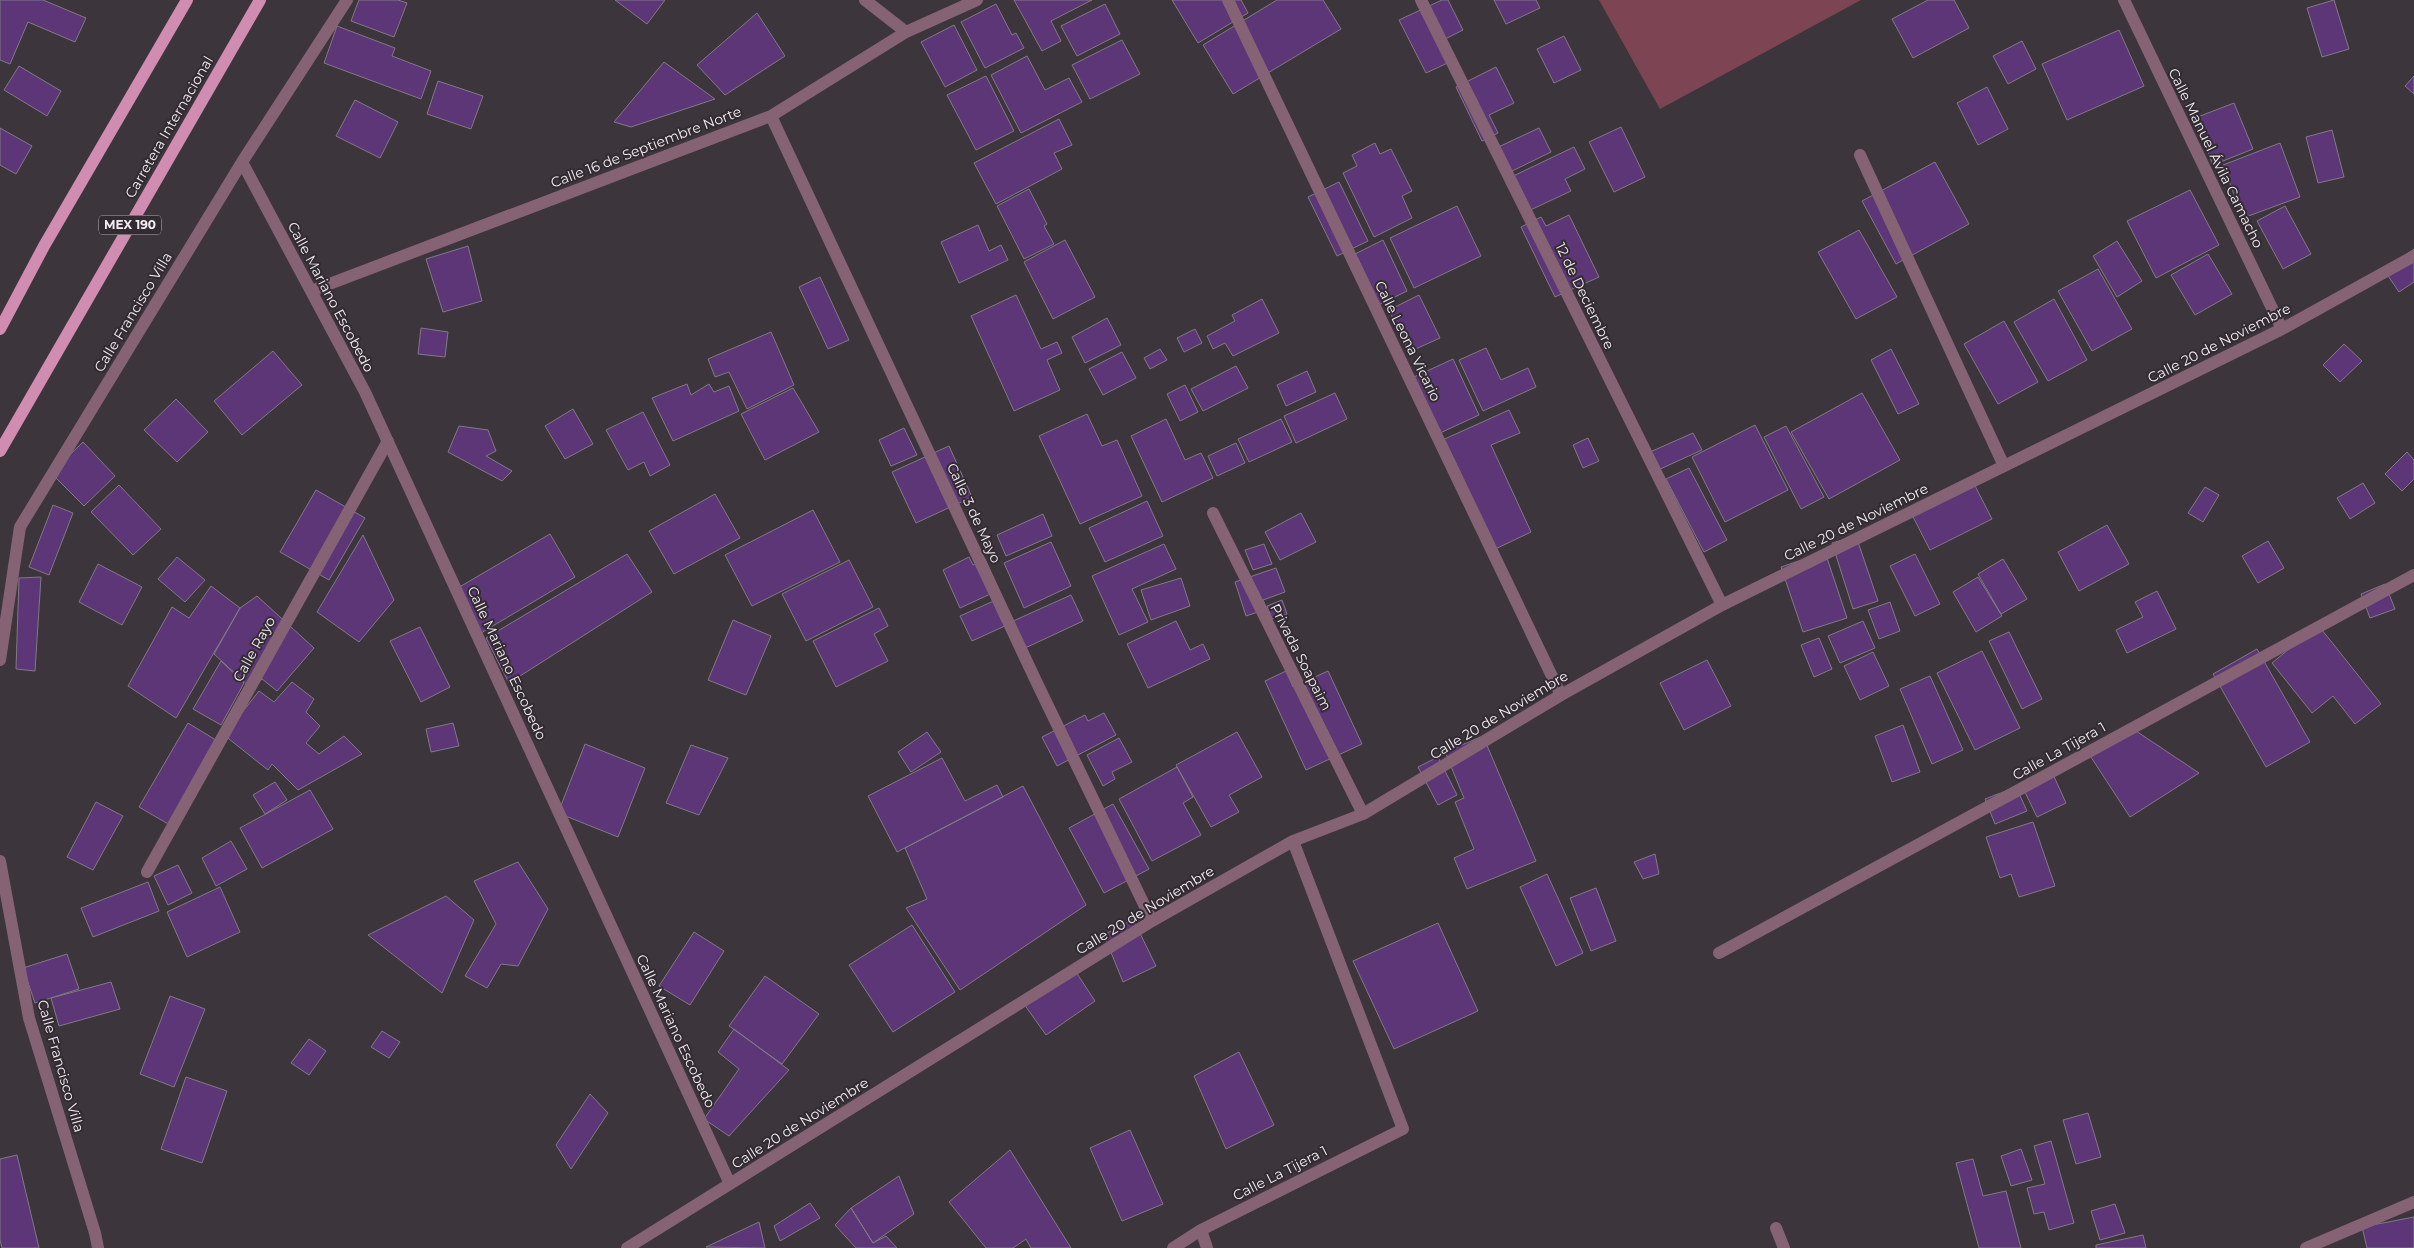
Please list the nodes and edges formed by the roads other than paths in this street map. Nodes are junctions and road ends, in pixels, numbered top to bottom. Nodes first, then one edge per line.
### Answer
1 (187, 0) edge
2 (260, 0) edge
3 (346, 0) edge
4 (865, 0) edge
5 (977, 0) edge
6 (1228, 0) edge
7 (1421, 0) edge
8 (2124, 0) edge
9 (906, 32) junction
10 (772, 116) junction
11 (1860, 155) dead end
12 (242, 162) junction
13 (2414, 256) edge
14 (311, 291) junction
15 (0, 329) edge
16 (2282, 329) junction
17 (388, 441) junction
18 (0, 451) edge
19 (2004, 466) junction
20 (1213, 513) dead end
21 (2414, 575) edge
22 (1722, 605) junction
23 (0, 660) edge
24 (1561, 695) junction
25 (1363, 814) junction
26 (1293, 841) junction
27 (0, 860) edge
28 (147, 872) dead end
29 (1152, 922) junction
30 (1719, 953) dead end
31 (730, 1184) junction
32 (2414, 1202) edge
33 (1776, 1228) dead end
34 (1201, 1230) junction
35 (98, 1248) edge
36 (627, 1248) edge
37 (1173, 1248) edge
38 (1207, 1248) edge
39 (1784, 1248) edge
40 (2306, 1248) edge

1 - 15 main road
2 - 18 main road, Carretera Internacional / MEX 190
3 - 12 street, Calle Francisco Villa
4 - 9 street
5 - 9 street, Calle 16 de Septiembre Norte
6 - 24 street, Calle Leona Vicario
7 - 22 street, 12 de Deciembre
8 - 16 street, Calle Manuel Ávila Camacho
9 - 10 street, Calle 16 de Septiembre Norte
10 - 14 street, Calle 16 de Septiembre Norte
10 - 29 street, Calle 3 de Mayo
11 - 19 street
12 - 14 street, Calle Mariano Escobedo
12 - 23 street, Calle Francisco Villa
13 - 16 street, Calle 20 de Noviembre
14 - 17 street, Calle Mariano Escobedo
16 - 19 street, Calle 20 de Noviembre
17 - 28 street, Calle Rayo
17 - 31 street, Calle Mariano Escobedo
19 - 22 street, Calle 20 de Noviembre
20 - 25 street, Privada Soapaim
21 - 30 street, Calle La Tijera 1
22 - 24 street, Calle 20 de Noviembre
24 - 25 street, Calle 20 de Noviembre
25 - 26 street, Calle 20 de Noviembre
26 - 29 street, Calle 20 de Noviembre
26 - 34 street, Calle La Tijera 1
27 - 35 street, Calle Francisco Villa
29 - 31 street, Calle 20 de Noviembre
31 - 36 street, Calle 20 de Noviembre
32 - 40 street
33 - 39 street
34 - 37 street, Calle La Tijera 1
34 - 38 street

